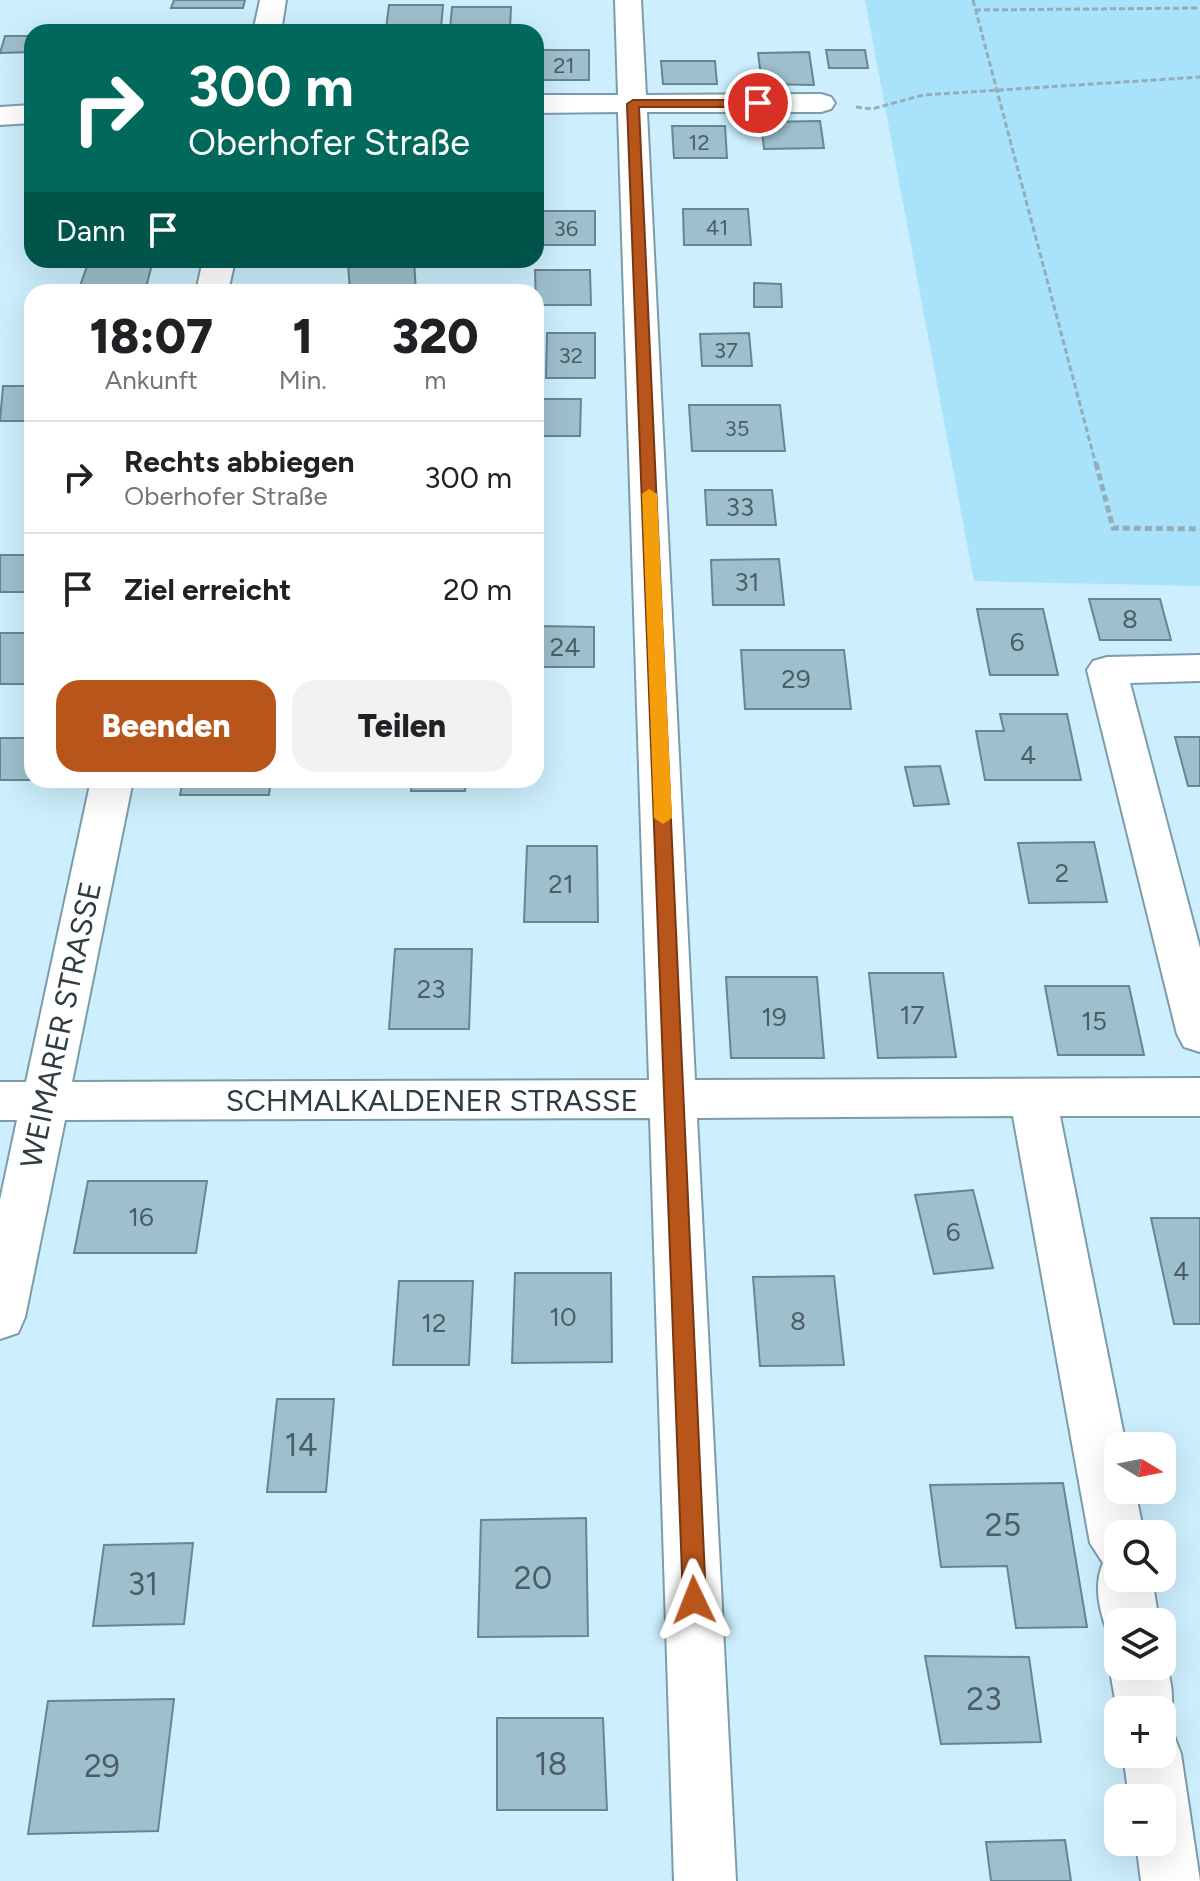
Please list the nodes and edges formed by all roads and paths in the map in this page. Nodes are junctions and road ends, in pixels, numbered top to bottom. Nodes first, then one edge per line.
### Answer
1 (273, 0) edge
2 (628, 0) edge
3 (973, 0) edge
4 (1197, 0) edge
5 (1200, 7) edge
6 (975, 10) junction
7 (268, 24) edge
8 (1200, 77) edge
9 (997, 91) junction
10 (821, 103) joint
11 (544, 104) edge
12 (633, 104) junction
13 (24, 114) edge
14 (0, 116) edge
15 (1200, 529) edge
16 (1200, 668) edge
17 (110, 788) edge
18 (1200, 1034) edge
19 (1200, 1097) edge
20 (1033, 1099) junction
21 (0, 1101) edge
22 (45, 1101) junction
23 (675, 1102) junction
24 (0, 1317) edge
25 (1114, 1520) edge
26 (1168, 1856) edge
27 (705, 1881) edge
28 (1172, 1881) edge

1 - 7 street
2 - 12 street
3 - 6 path
4 - 5 path
5 - 6 path
6 - 9 path
8 - 9 path
9 - 10 path
9 - 15 path
10 - 12 street
11 - 12 street
12 - 23 street
13 - 14 street
16 - 18 street
17 - 22 street, WEIMARER STRASSE
19 - 20 street, SCHMALKALDENER STRASSE
20 - 23 street, SCHMALKALDENER STRASSE
20 - 25 street
21 - 22 street, SCHMALKALDENER STRASSE
22 - 23 street, SCHMALKALDENER STRASSE
22 - 24 street, WEIMARER STRASSE
23 - 27 street
26 - 28 street

